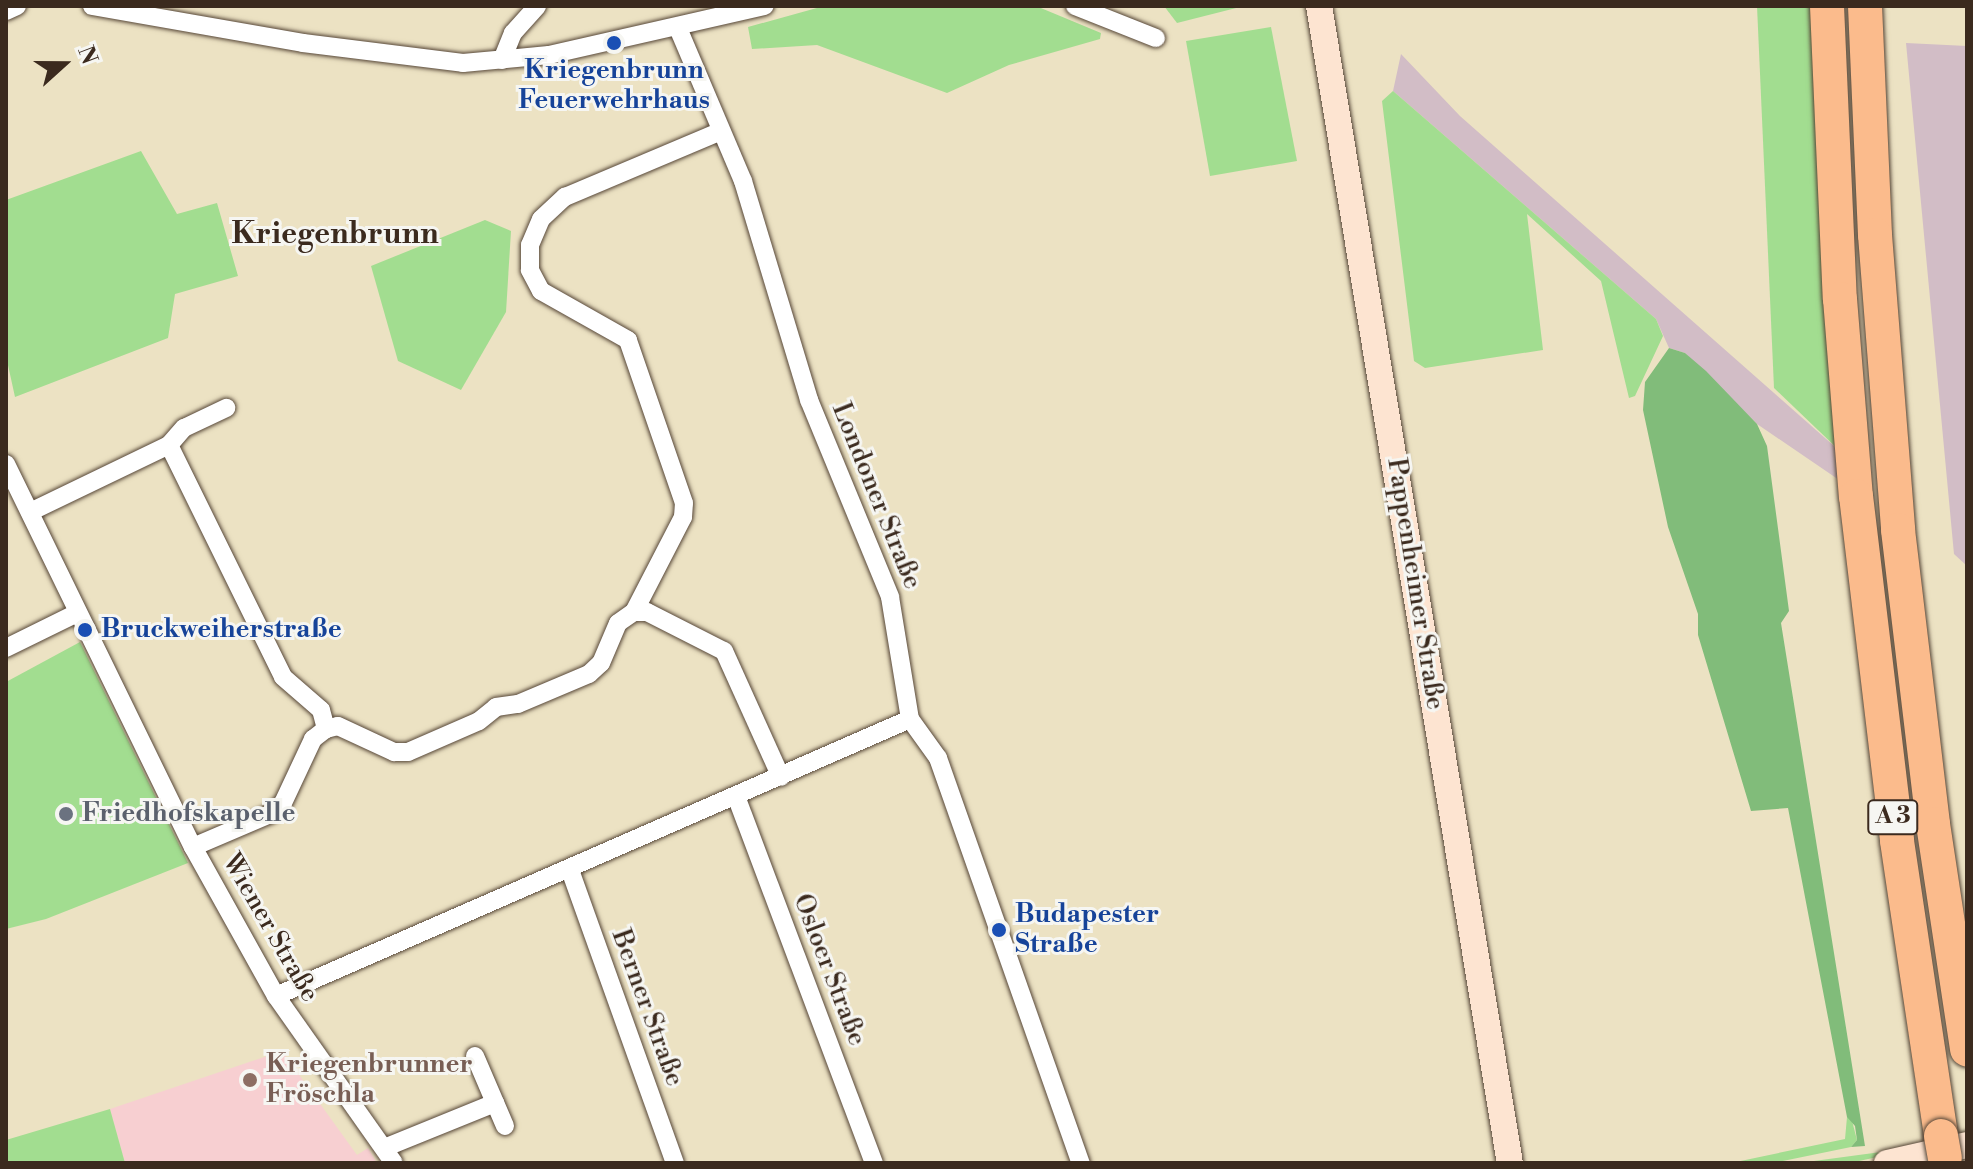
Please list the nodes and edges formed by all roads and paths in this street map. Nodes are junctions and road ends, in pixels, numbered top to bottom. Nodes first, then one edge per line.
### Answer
1 (17, 6) edge
2 (92, 6) edge
3 (537, 6) edge
4 (764, 6) edge
5 (1075, 6) edge
6 (1827, 6) edge
7 (1865, 6) edge
8 (6, 11) edge
9 (1321, 16) edge
10 (678, 28) junction
11 (1156, 38) dead end
12 (502, 60) junction
13 (721, 131) junction
14 (226, 408) dead end
15 (169, 445) junction
16 (6, 464) edge
17 (30, 512) junction
18 (634, 612) junction
19 (77, 613) junction
20 (6, 648) edge
21 (910, 719) junction
22 (326, 729) junction
23 (781, 777) junction
24 (736, 796) junction
25 (193, 847) junction
26 (570, 870) junction
27 (276, 996) junction
28 (1967, 1049) edge
29 (475, 1056) dead end
30 (495, 1103) junction
31 (505, 1126) dead end
32 (1953, 1149) edge
33 (389, 1156) edge
34 (675, 1163) edge
35 (874, 1163) edge
36 (1081, 1163) edge
37 (1510, 1163) edge
38 (1887, 1163) edge

1 - 8 street
2 - 12 street
3 - 12 street
4 - 10 street
5 - 11 street
6 - 32 highway, A 3
7 - 28 highway, A 3
9 - 37 street, Pappenheimer Straße
10 - 12 street
10 - 13 street, Londoner Straße
13 - 18 street
13 - 21 street, Londoner Straße
14 - 15 street
15 - 17 street
15 - 22 street
16 - 17 street, Wiener Straße
17 - 19 street, Wiener Straße
18 - 22 street
18 - 23 street
19 - 20 street
19 - 25 street, Wiener Straße
21 - 23 street
21 - 36 street, Londoner Straße
22 - 25 street
23 - 24 street
24 - 26 street
24 - 35 street, Osloer Straße
25 - 27 street, Wiener Straße
26 - 27 street
26 - 34 street, Berner Straße
27 - 33 street, Wiener Straße
29 - 30 street
30 - 31 street
30 - 33 street, Wiener Straße
32 - 38 street

